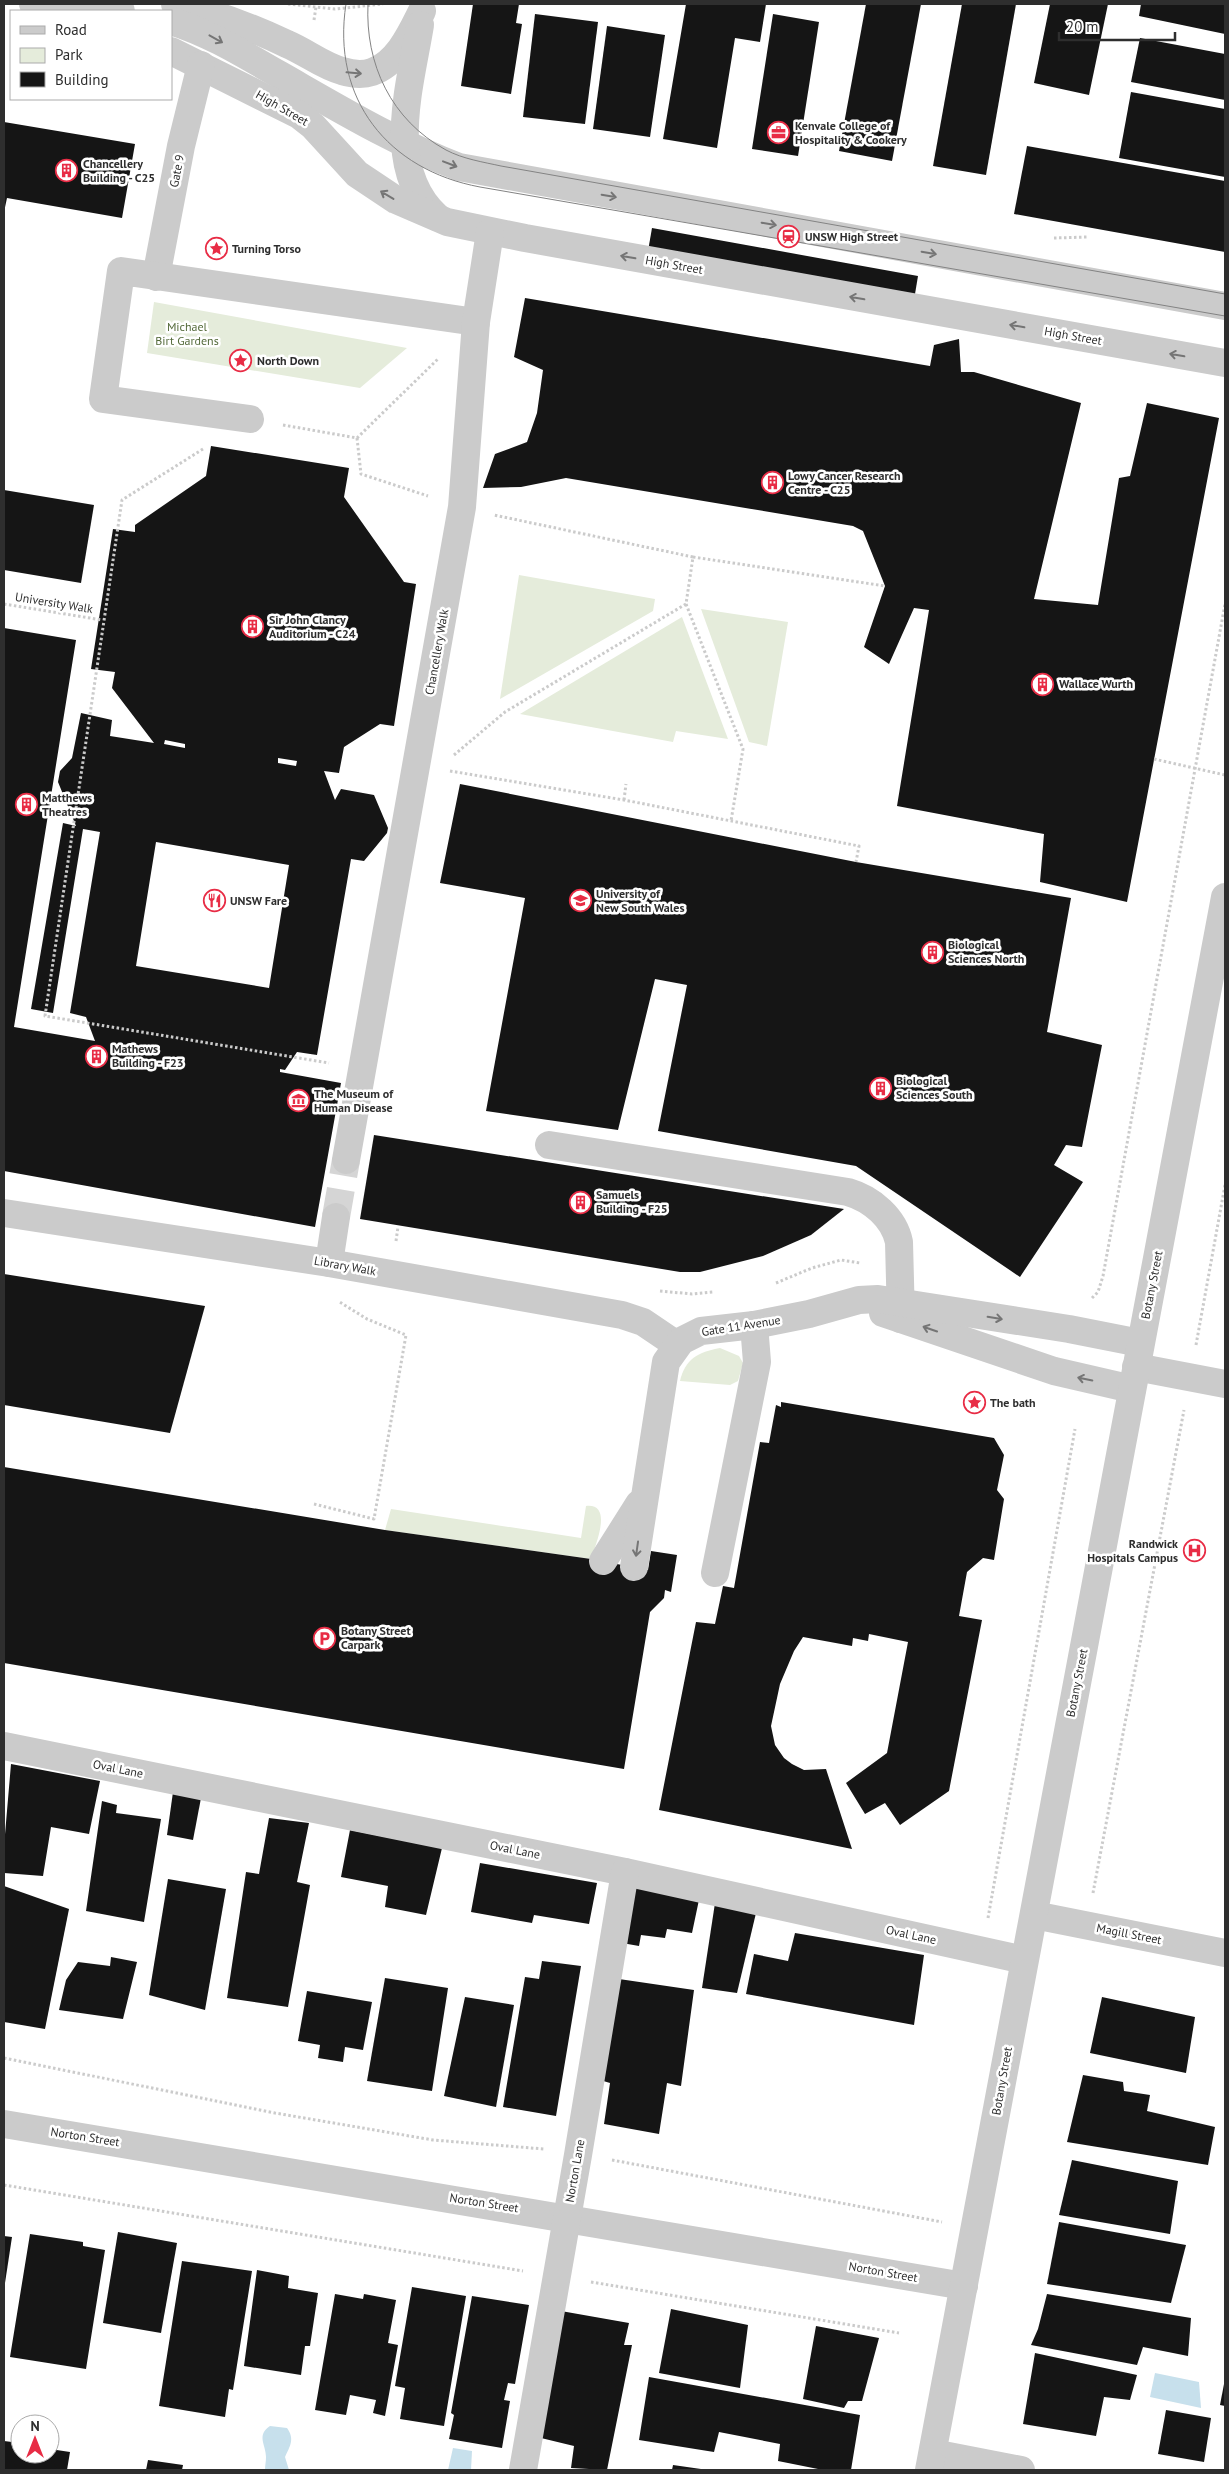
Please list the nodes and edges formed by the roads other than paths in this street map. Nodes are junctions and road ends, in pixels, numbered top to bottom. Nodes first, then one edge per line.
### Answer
1 (33, 4) edge
2 (56, 4) edge
3 (175, 4) edge
4 (422, 7) edge
5 (52, 10) edge
6 (112, 10) edge
7 (172, 21) edge
8 (172, 51) edge
9 (201, 65) junction
10 (411, 78) junction
11 (299, 115) junction
12 (359, 119) junction
13 (405, 144) junction
14 (447, 222) junction
15 (490, 232) junction
16 (156, 277) junction
17 (1225, 306) edge
18 (476, 322) junction
19 (1225, 363) edge
20 (250, 420) dead end
21 (1225, 897) edge
22 (549, 1145) dead end
23 (346, 1160) tunnel mouth
24 (4, 1213) edge
25 (336, 1217) tunnel mouth
26 (329, 1263) junction
27 (901, 1311) junction
28 (754, 1324) junction
29 (677, 1345) junction
30 (1136, 1366) junction
31 (1225, 1384) edge
32 (644, 1497) junction
33 (603, 1561) dead end
34 (634, 1567) dead end
35 (715, 1573) dead end
36 (4, 1746) edge
37 (625, 1872) junction
38 (1034, 1915) junction
39 (1225, 1953) edge
40 (1024, 1960) junction
41 (4, 2124) edge
42 (568, 2217) junction
43 (964, 2286) junction
44 (931, 2462) edge
45 (523, 2470) edge
46 (1021, 2470) edge

1 - 5 street
2 - 6 street
3 -> 4 street
4 - 10 street
7 -> 12 street
8 - 9 street, High Street
9 - 11 street, High Street
9 - 16 street, Gate 9
10 - 12 street
10 - 13 street
11 - 12 street
14 -> 11 street, High Street
12 - 13 street
13 - 14 street
13 -> 17 street
14 - 15 street, High Street
15 - 18 street, Chancellery Walk
19 -> 15 street, High Street
16 - 18 street
16 - 20 street
18 - 23 street, Chancellery Walk
21 - 30 street, Botany Street
22 - 27 street
24 - 26 street, Library Walk
25 - 26 street
26 - 29 street, Library Walk
27 - 28 street, Gate 11 Avenue
27 -> 30 street, Gate 11 Avenue
30 -> 27 street, Gate 11 Avenue
28 - 29 street, Gate 11 Avenue
28 - 35 street
29 - 32 street, Gate 11 Avenue
30 - 31 street
30 - 38 street, Botany Street
32 - 33 street, Gate 11 Avenue
32 -> 34 street, Gate 11 Avenue
36 - 37 street, Oval Lane
37 - 40 street, Oval Lane
37 - 42 street, Norton Lane
38 - 39 street, Magill Street
38 - 40 street, Botany Street
40 - 43 street, Botany Street
41 - 42 street, Norton Street
42 - 43 street, Norton Street
42 - 45 street, Norton Lane
43 - 44 street, Botany Street
44 - 46 street

